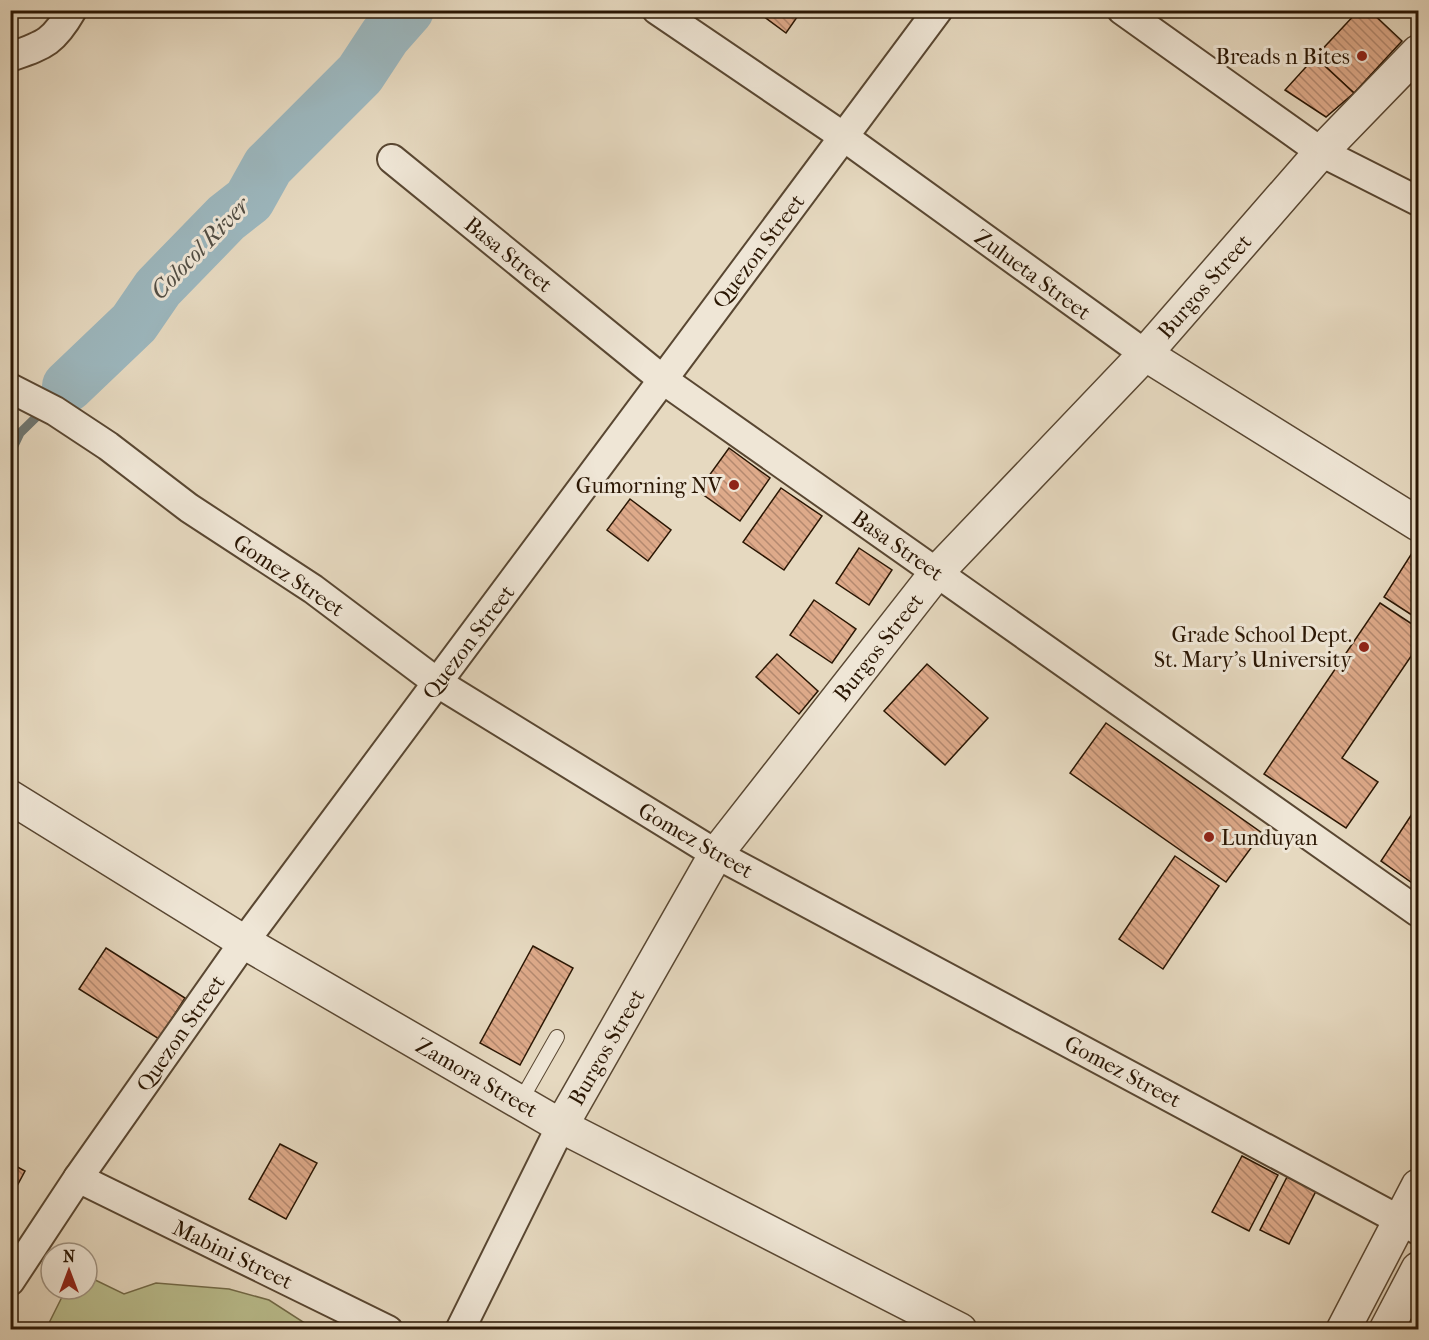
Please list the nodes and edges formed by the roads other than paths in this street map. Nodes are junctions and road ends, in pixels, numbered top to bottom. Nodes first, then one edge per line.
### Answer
1 (72, 10) edge
2 (657, 10) edge
3 (938, 10) edge
4 (1122, 10) edge
5 (1419, 52) edge
6 (10, 57) edge
7 (844, 137) junction
8 (1321, 152) junction
9 (392, 159) dead end
10 (1419, 201) edge
11 (1145, 354) junction
12 (662, 379) junction
13 (19, 393) edge
14 (1419, 524) edge
15 (937, 572) junction
16 (438, 683) junction
17 (10, 797) edge
18 (716, 854) junction
19 (1419, 912) edge
20 (244, 942) junction
21 (557, 1037) dead end
22 (520, 1102) junction
23 (561, 1126) junction
24 (78, 1178) junction
25 (1419, 1185) edge
26 (1410, 1225) edge
27 (1419, 1269) edge
28 (10, 1281) edge
29 (388, 1329) edge
30 (460, 1329) edge
31 (960, 1329) edge
32 (1343, 1329) edge
33 (1386, 1329) edge

1 - 6 street
2 - 7 street, Zulueta Street
3 - 7 street, Quezon Street
4 - 8 street
5 - 8 street, Burgos Street
7 - 11 street, Zulueta Street
7 - 12 street, Quezon Street
8 - 10 street
8 - 11 street, Burgos Street
9 - 12 street, Basa Street
11 - 14 street, Zulueta Street
11 - 15 street, Burgos Street
12 - 15 street, Basa Street
12 - 16 street, Quezon Street
13 - 16 street, Gomez Street
15 - 18 street, Burgos Street
15 - 19 street, Basa Street
16 - 18 street, Gomez Street
16 - 20 street, Quezon Street
17 - 20 street, Zamora Street
18 - 23 street, Burgos Street
18 - 26 street, Gomez Street
20 - 22 street, Zamora Street
20 - 24 street, Quezon Street
21 - 22 lane
22 - 23 street, Zamora Street
23 - 30 street, Burgos Street
23 - 31 street, Zamora Street
24 - 28 street, Quezon Street
24 - 29 street, Mabini Street
25 - 26 street
26 - 32 street
27 - 33 street

